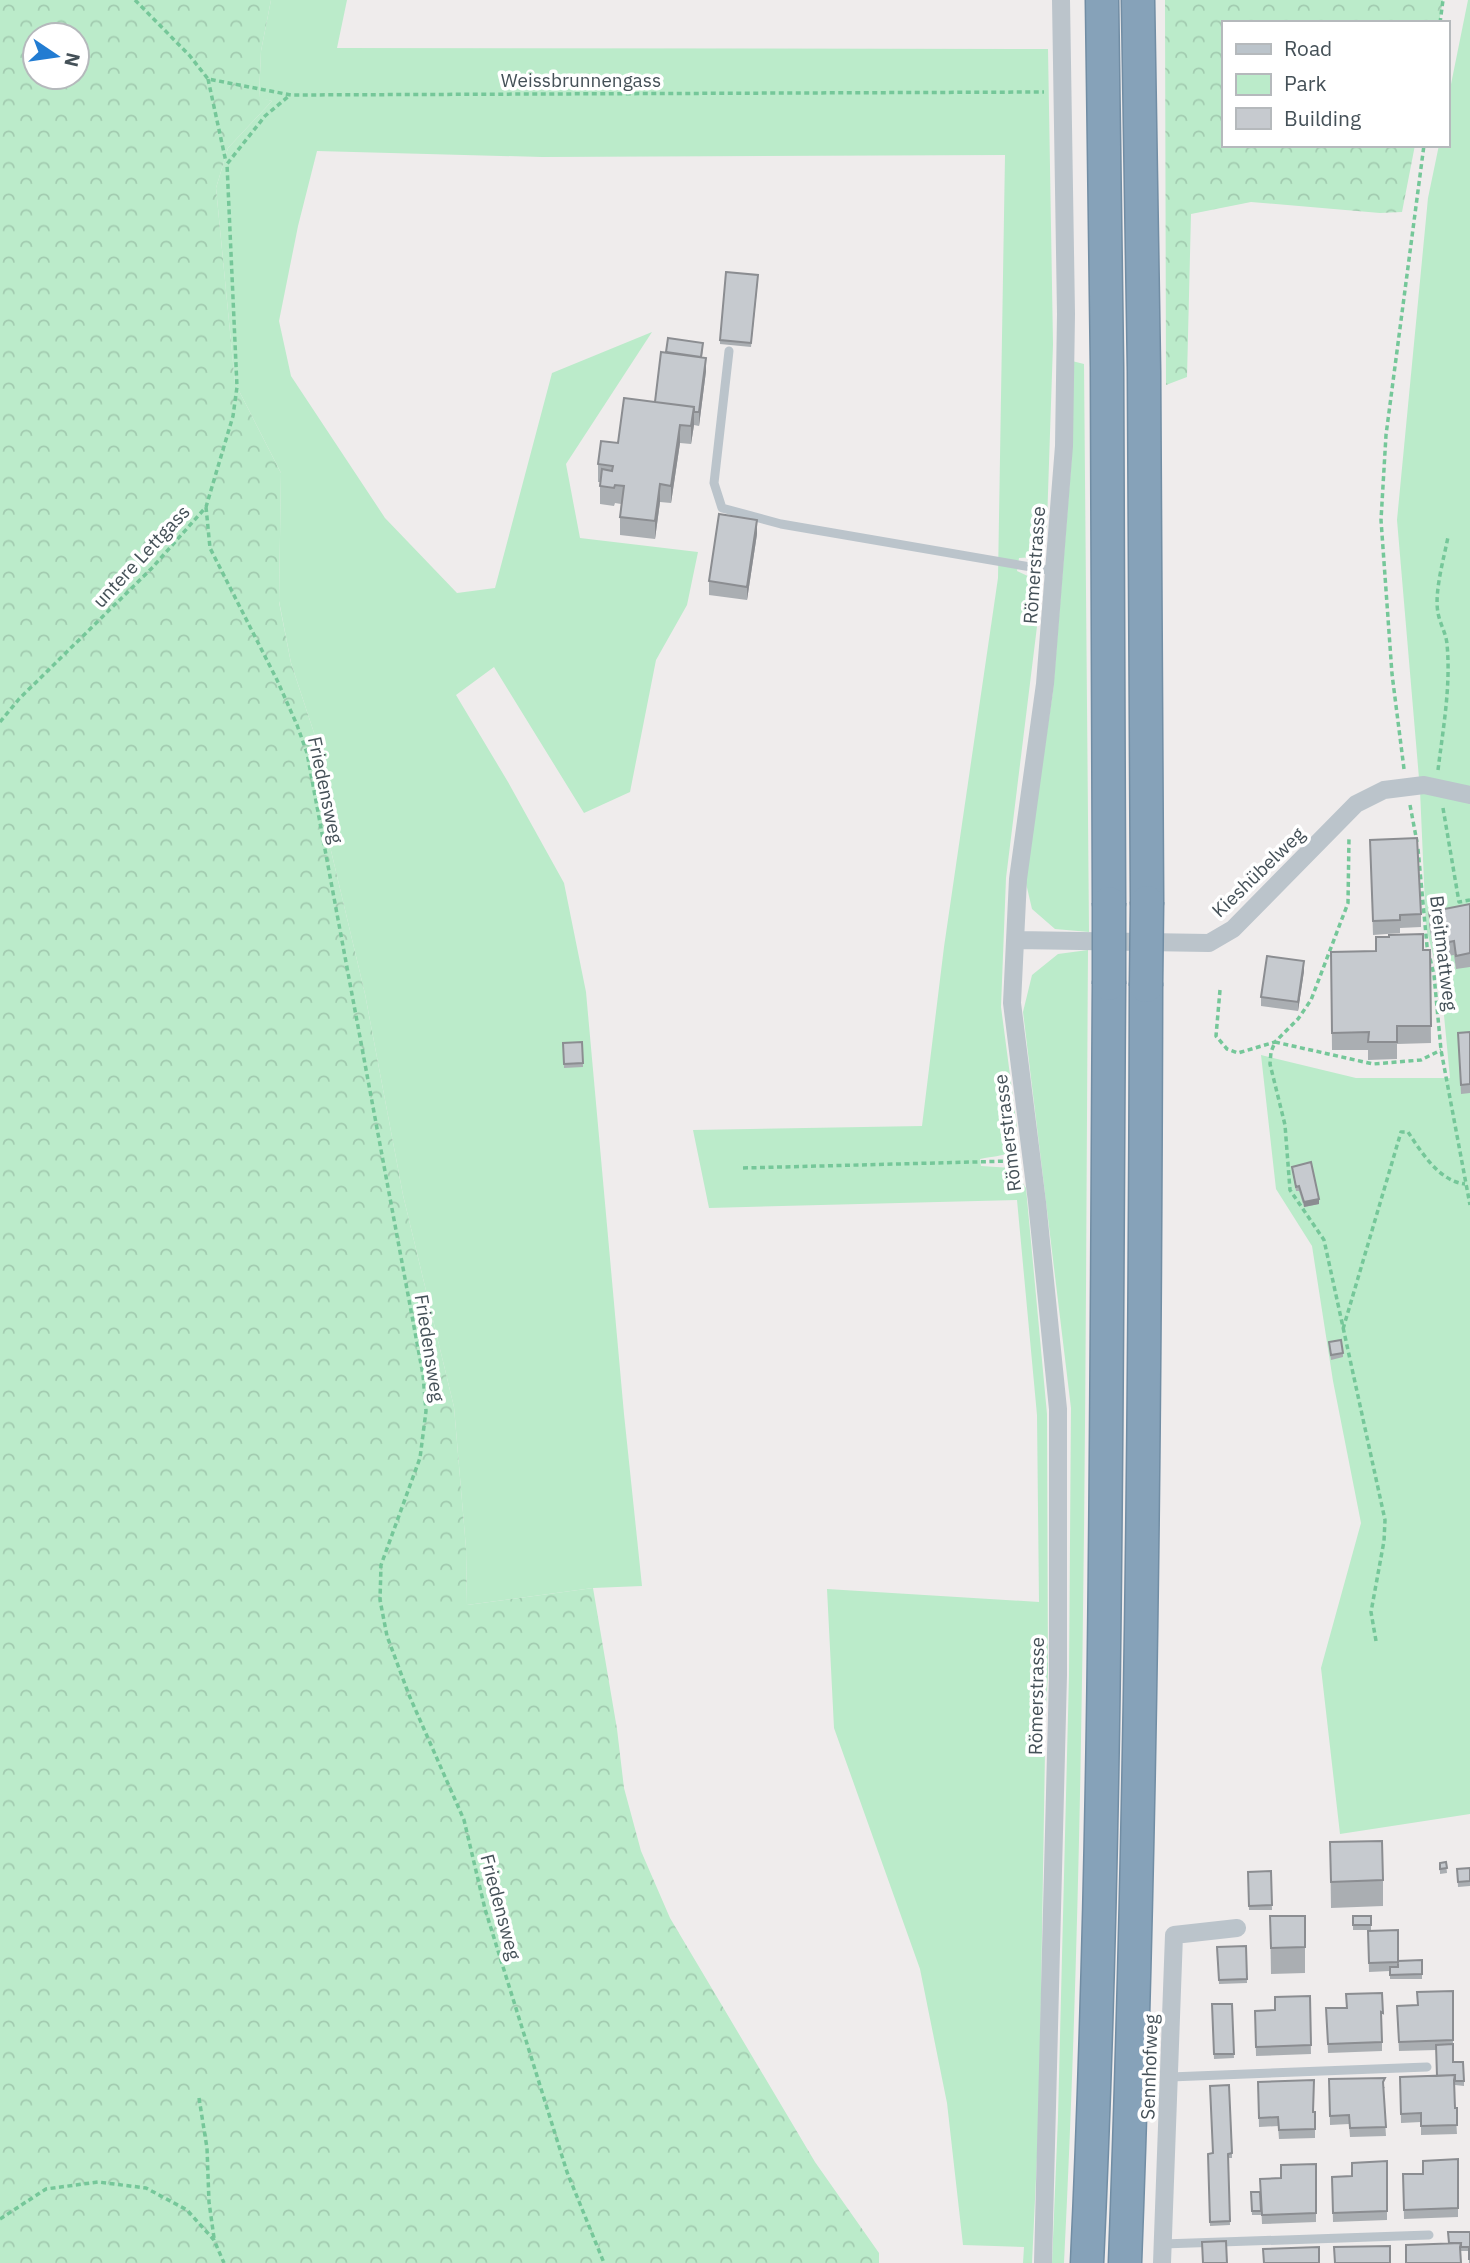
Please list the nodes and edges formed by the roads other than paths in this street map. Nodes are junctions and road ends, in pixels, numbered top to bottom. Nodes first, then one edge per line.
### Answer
1 (1061, 0) edge
2 (1102, 0) edge
3 (1138, 0) edge
4 (729, 351) dead end
5 (1054, 570) junction
6 (1470, 795) edge
7 (1015, 940) junction
8 (1237, 1928) dead end
9 (1427, 2067) dead end
10 (1170, 2077) junction
11 (1429, 2235) dead end
12 (1163, 2244) junction
13 (1043, 2263) edge
14 (1087, 2263) edge
15 (1125, 2263) edge
16 (1162, 2263) edge

1 - 5 street, Römerstrasse
2 - 14 highway, bridge
3 - 15 highway, bridge
4 - 5 lane
5 - 7 street, Römerstrasse
6 - 7 street, Kieshübelweg
7 - 13 street, Römerstrasse
8 - 10 street, Sennhofweg
9 - 10 lane
10 - 12 street, Sennhofweg
11 - 12 lane
12 - 16 street, Sennhofweg

